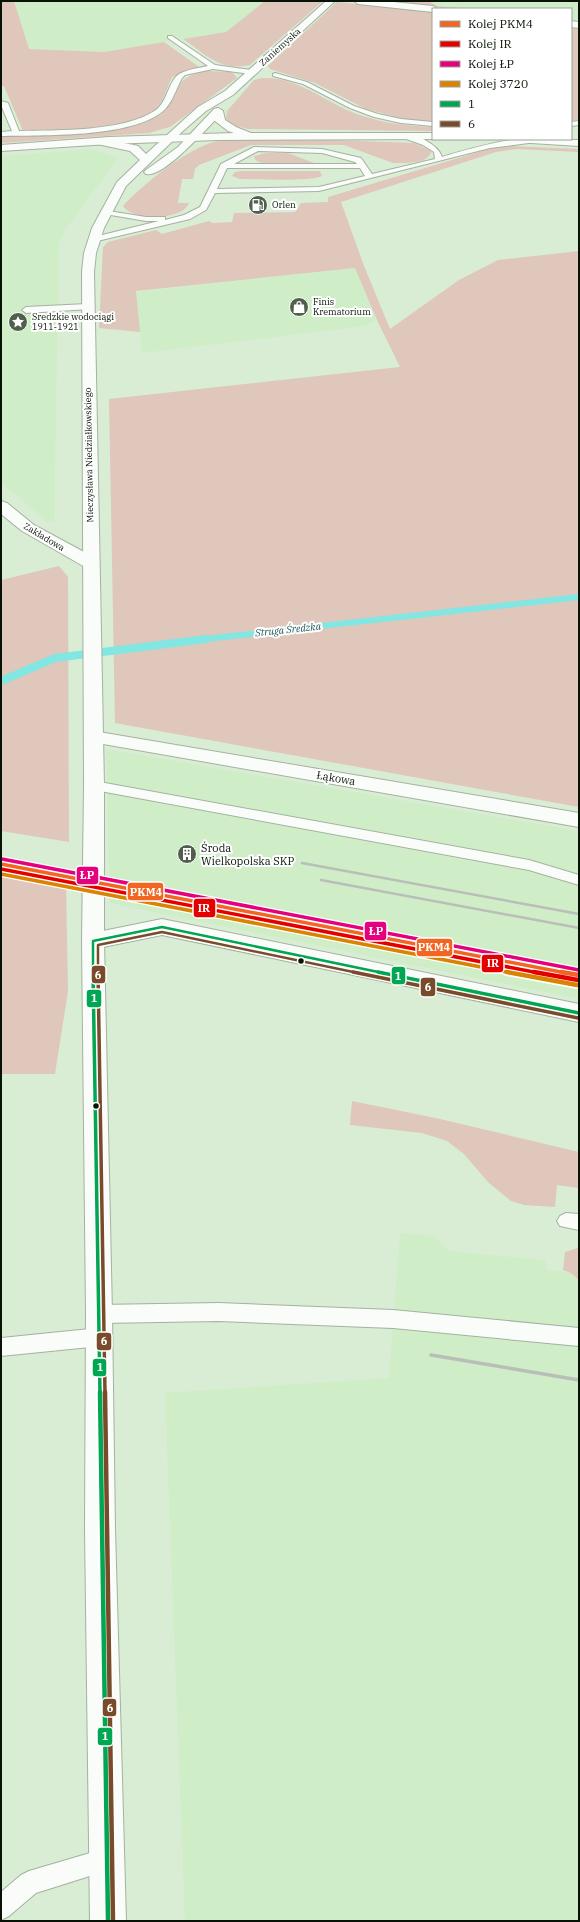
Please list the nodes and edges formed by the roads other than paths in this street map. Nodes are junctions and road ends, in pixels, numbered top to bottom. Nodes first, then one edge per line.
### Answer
1 (331, 1) edge
2 (358, 1) edge
3 (432, 9) edge
4 (170, 37) dead end
5 (214, 67) junction
6 (251, 72) junction
7 (275, 75) dead end
8 (229, 93) junction
9 (1, 103) edge
10 (218, 111) junction
11 (432, 124) edge
12 (16, 133) junction
13 (1, 134) edge
14 (249, 134) junction
15 (404, 135) junction
16 (195, 136) junction
17 (432, 136) edge
18 (170, 137) junction
19 (537, 140) joint
20 (97, 142) junction
21 (579, 143) edge
22 (1, 148) edge
23 (146, 160) junction
24 (439, 160) junction
25 (224, 166) junction
26 (362, 166) junction
27 (370, 177) junction
28 (212, 191) junction
29 (111, 200) junction
30 (105, 212) junction
31 (187, 218) junction
32 (93, 240) junction
33 (87, 307) junction
34 (26, 310) dead end
35 (1, 506) edge
36 (91, 563) junction
37 (93, 737) junction
38 (94, 786) junction
39 (579, 820) edge
40 (579, 880) edge
41 (93, 941) junction
42 (579, 1013) edge
43 (100, 1326) junction
44 (579, 1338) edge
45 (1, 1347) edge
46 (107, 1860) junction
47 (1, 1908) edge
48 (108, 1921) edge

1 - 6 main road, Zaniemyska
2 - 3 main road
4 - 5 lane
5 - 6 lane
5 - 12 lane
6 - 8 main road, Zaniemyska
7 - 11 lane
8 - 10 main road, Zaniemyska
8 - 18 main road, Zaniemyska
9 - 12 lane
10 - 14 main road
10 - 16 main road, Zaniemyska
12 - 13 lane
14 - 15 main road
14 - 16 main road
15 - 17 main road
15 - 24 lane
16 - 18 main road
16 - 29 main road, Mieczysława Niedziałkowskiego
18 - 20 main road
18 - 23 main road, Mieczysława Niedziałkowskiego
19 - 21 main road
19 - 24 lane
20 - 22 main road
20 - 23 main road
23 - 29 main road, Mieczysława Niedziałkowskiego
24 - 27 lane
25 - 26 lane
25 - 26 lane
25 - 28 lane
26 - 27 lane
27 - 28 lane
28 - 31 lane
29 - 30 main road, Mieczysława Niedziałkowskiego
30 - 31 lane
30 - 32 main road, Mieczysława Niedziałkowskiego
31 - 32 lane
32 - 33 main road, Mieczysława Niedziałkowskiego
33 - 34 lane
33 - 36 main road, Mieczysława Niedziałkowskiego
35 - 36 main road, Zakładowa
36 - 37 main road, Mieczysława Niedziałkowskiego
37 - 38 main road
37 - 39 main road, Łąkowa
38 - 40 lane
38 - 41 main road
41 - 42 main road
41 - 43 main road
43 - 44 lane
43 - 45 lane
43 - 46 main road
46 - 47 lane
46 - 48 main road

